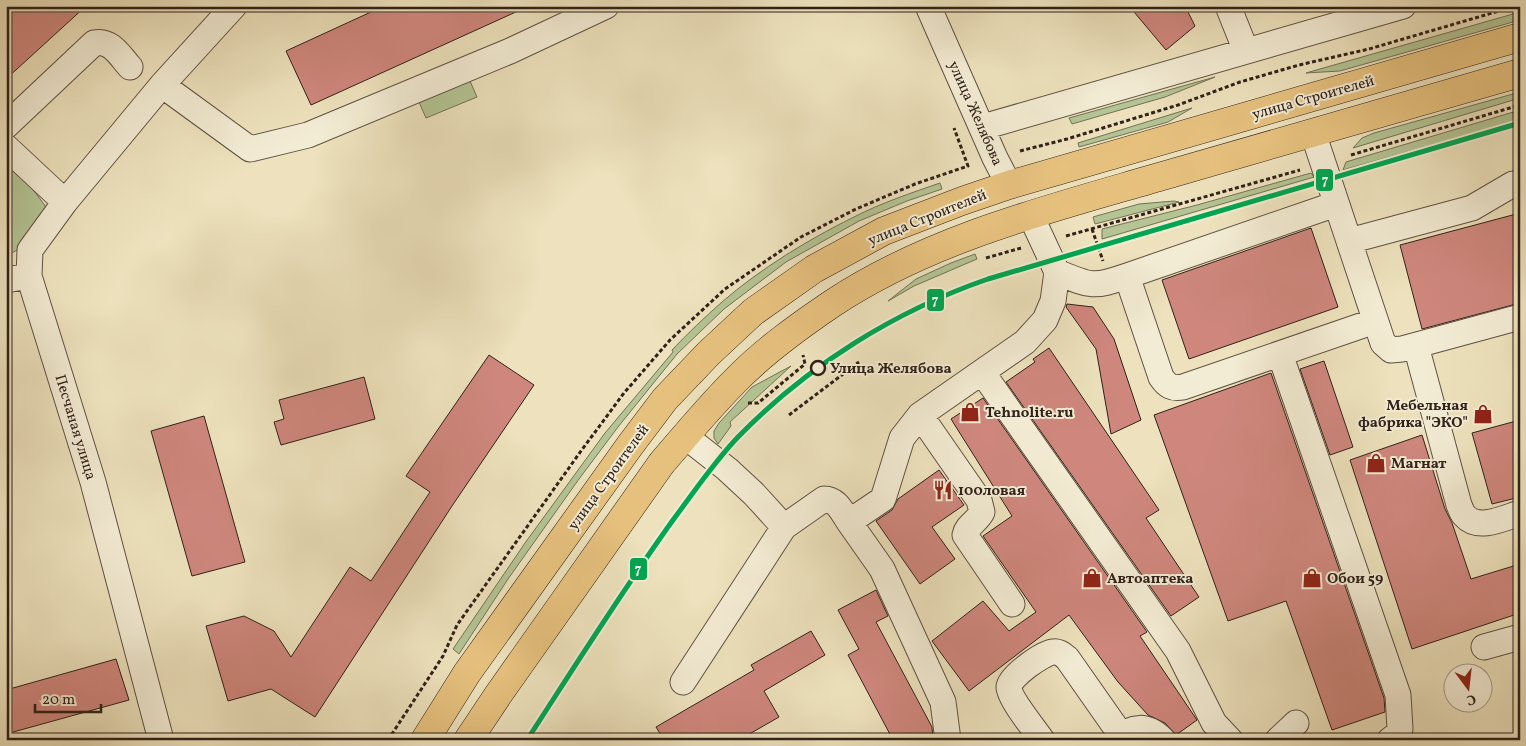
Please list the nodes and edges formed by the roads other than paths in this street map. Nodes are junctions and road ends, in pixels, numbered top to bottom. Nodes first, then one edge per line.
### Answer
1 (234, 6) edge
2 (606, 6) edge
3 (928, 6) edge
4 (1228, 6) edge
5 (1403, 6) edge
6 (1520, 37) edge
7 (1246, 51) junction
8 (130, 67) dead end
9 (1520, 73) edge
10 (162, 85) junction
11 (6, 126) edge
12 (983, 127) junction
13 (1313, 133) junction
14 (6, 147) edge
15 (1520, 182) edge
16 (1009, 185) junction
17 (65, 202) junction
18 (1336, 204) junction
19 (1031, 216) junction
20 (1349, 241) junction
21 (1057, 272) junction
22 (18, 278) edge
23 (1117, 279) junction
24 (1520, 317) edge
25 (1375, 321) junction
26 (1416, 346) junction
27 (1280, 354) junction
28 (982, 372) junction
29 (920, 415) junction
30 (685, 436) junction
31 (1520, 514) edge
32 (849, 522) junction
33 (784, 526) junction
34 (1012, 604) dead end
35 (1520, 637) edge
36 (1484, 647) dead end
37 (683, 682) dead end
38 (1296, 723) dead end
39 (1119, 737) edge
40 (161, 740) edge
41 (425, 740) edge
42 (468, 740) edge
43 (948, 740) edge
44 (1042, 740) edge
45 (1163, 740) edge
46 (1230, 740) edge
47 (1278, 740) edge
48 (1390, 740) edge

1 - 10 street, Песчаная улица
2 - 10 street
3 - 12 street, улица Желябова
4 - 7 street
5 - 7 street
6 - 16 main road, улица Строителей
7 - 12 street
8 - 11 street
9 - 13 main road
10 - 17 street, Песчаная улица
12 - 16 street, улица Желябова
13 - 18 street
13 - 19 main road
14 - 17 street
15 - 20 street
16 - 19 main road, улица Желябова
16 - 41 main road, улица Строителей
17 - 22 street, Песчаная улица
18 - 20 street
18 - 23 street
19 - 21 street
19 - 30 main road
20 - 25 street
21 - 23 street
21 - 28 street
22 - 40 street, Песчаная улица
23 - 27 street
24 - 26 street
25 - 26 street
25 - 27 street
26 - 31 street
27 - 48 street
28 - 29 street
28 - 46 street
29 - 32 street
29 - 34 street
30 - 33 street
30 - 42 main road
32 - 33 street
32 - 43 street
33 - 37 street
35 - 36 street
38 - 47 street
39 - 44 street
39 - 45 street

